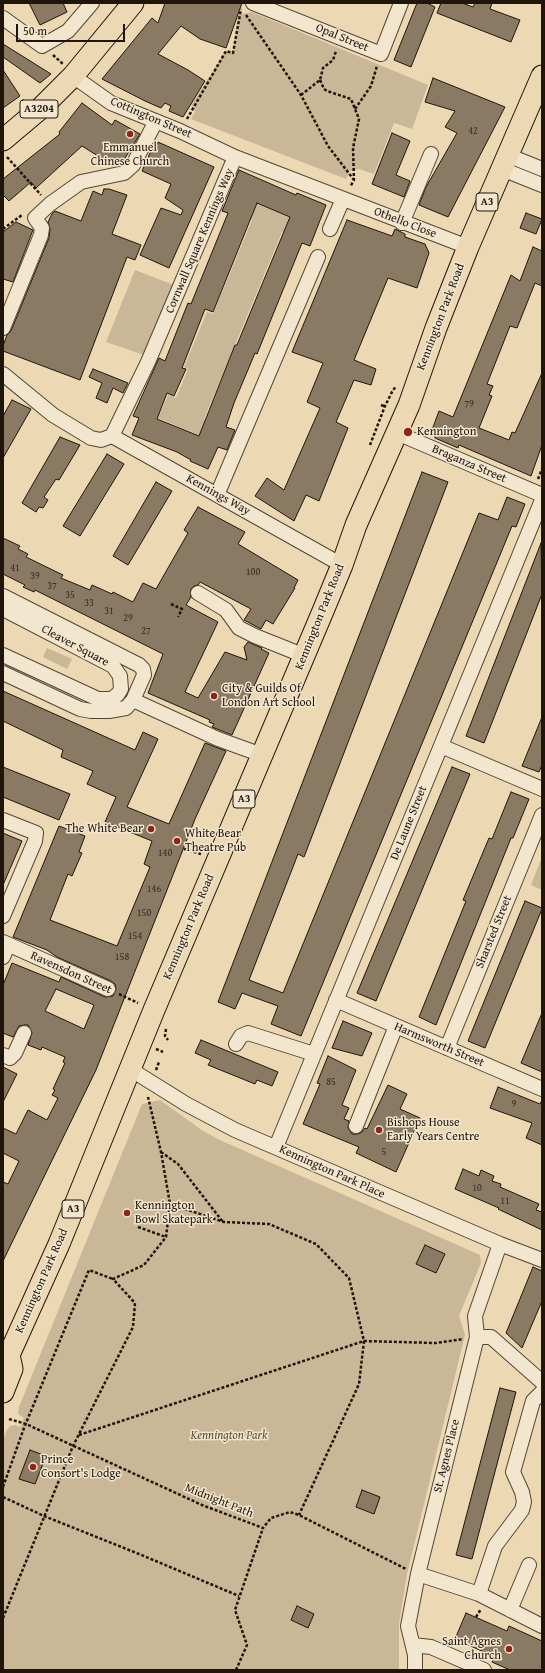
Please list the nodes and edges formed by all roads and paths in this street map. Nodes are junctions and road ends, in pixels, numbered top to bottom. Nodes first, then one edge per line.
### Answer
1 (133, 3) edge
2 (242, 3) edge
3 (401, 3) edge
4 (88, 5) edge
5 (247, 6) edge
6 (3, 18) edge
7 (340, 37) junction
8 (381, 54) junction
9 (73, 76) junction
10 (542, 76) edge
11 (320, 80) junction
12 (301, 95) junction
13 (355, 109) junction
14 (156, 121) junction
15 (180, 131) junction
16 (4, 143) edge
17 (431, 154) dead end
18 (235, 157) junction
19 (504, 162) junction
20 (542, 169) edge
21 (542, 185) edge
22 (342, 199) junction
23 (50, 204) junction
24 (36, 218) junction
25 (402, 222) junction
26 (3, 229) edge
27 (330, 229) dead end
28 (468, 247) junction
29 (318, 257) dead end
30 (3, 328) edge
31 (3, 374) edge
32 (397, 433) junction
33 (112, 436) junction
34 (217, 495) junction
35 (542, 495) edge
36 (542, 500) edge
37 (342, 565) junction
38 (198, 593) dead end
39 (3, 596) edge
40 (171, 604) dead end
41 (3, 609) edge
42 (178, 617) dead end
43 (3, 655) edge
44 (305, 656) junction
45 (3, 673) edge
46 (133, 700) junction
47 (441, 746) junction
48 (262, 755) junction
49 (542, 789) edge
50 (542, 815) edge
51 (3, 820) edge
52 (184, 849) dead end
53 (201, 854) dead end
54 (3, 916) edge
55 (5, 948) edge
56 (108, 990) joint
57 (336, 1000) junction
58 (139, 1003) dead end
59 (167, 1026) dead end
60 (396, 1026) junction
61 (24, 1033) dead end
62 (168, 1040) dead end
63 (236, 1044) dead end
64 (447, 1048) junction
65 (159, 1050) dead end
66 (163, 1052) dead end
67 (314, 1054) junction
68 (3, 1055) edge
69 (130, 1069) junction
70 (542, 1089) edge
71 (147, 1095) dead end
72 (356, 1126) dead end
73 (276, 1147) junction
74 (161, 1152) junction
75 (170, 1204) junction
76 (224, 1222) junction
77 (138, 1227) dead end
78 (166, 1237) junction
79 (500, 1244) junction
80 (542, 1260) edge
81 (113, 1279) junction
82 (472, 1338) junction
83 (364, 1340) junction
84 (6, 1357) edge
85 (542, 1382) edge
86 (3, 1392) edge
87 (542, 1392) edge
88 (9, 1419) dead end
89 (26, 1424) junction
90 (79, 1435) junction
91 (74, 1446) junction
92 (3, 1487) edge
93 (3, 1497) edge
94 (300, 1515) junction
95 (44, 1516) junction
96 (263, 1528) junction
97 (529, 1565) dead end
98 (418, 1574) junction
99 (479, 1594) junction
100 (239, 1596) junction
101 (510, 1610) junction
102 (3, 1618) edge
103 (542, 1626) edge
104 (413, 1645) junction
105 (236, 1670) edge
106 (415, 1670) edge
107 (484, 1670) edge

1 - 9 highway, A3204
2 - 5 path
3 - 8 street, Opal Street
4 - 6 street
5 - 7 street, Opal Street
5 - 12 path
5 - 15 path
7 - 8 street, Opal Street
7 - 11 path
8 - 13 path
9 - 14 street, Cottington Street
9 - 16 highway, A3204
10 - 19 highway, Kennington Park Road / A3
11 - 12 path
11 - 13 path
12 - 13 path
14 - 15 street, Cottington Street
14 - 23 street
15 - 18 street, Cottington Street
16 - 23 path
17 - 25 street
18 - 22 street, Cornwall Square Kennings Way
18 - 33 street, Cornwall Square Kennings Way
19 - 20 street
19 - 21 street
19 - 28 highway, Kennington Park Road / A3
22 - 25 street, Othello Close
22 - 27 street
23 - 24 street
24 - 26 path
24 - 30 street
25 - 28 street, Othello Close
28 - 32 highway, Kennington Park Road / A3
29 - 34 street
31 - 33 street
32 - 35 street, Braganza Street
32 - 37 highway, Kennington Park Road / A3
33 - 34 street, Kennings Way
34 - 37 street, Kennings Way
36 - 47 street, De Laune Street
37 - 44 highway, Kennington Park Road / A3
38 - 44 street
39 - 46 street, Cleaver Square
40 - 42 path
41 - 43 street, Cleaver Square
44 - 48 highway, Kennington Park Road / A3
45 - 46 street
46 - 48 street
47 - 49 street
47 - 57 street, De Laune Street
48 - 69 highway, Kennington Park Road / A3
50 - 64 street, Sharsted Street
51 - 54 street
52 - 53 path
55 - 56 street, Ravensdon Street
56 - 58 path, Ravensdon Street
57 - 60 street, Harmsworth Street
57 - 67 street, De Laune Street
59 - 62 path
60 - 64 street, Harmsworth Street
60 - 72 street
61 - 68 street
63 - 67 street
64 - 70 street, Harmsworth Street
65 - 66 path
67 - 73 street, De Laune Street
69 - 73 street, Kennington Park Place
69 - 84 highway, Kennington Park Road / A3
71 - 74 path
73 - 79 street, Kennington Park Place
74 - 75 path
74 - 76 path
75 - 76 path
75 - 78 path
76 - 83 path
77 - 78 path
78 - 81 path
79 - 80 street, Kennington Park Place
79 - 82 street, St. Agnes Place
81 - 89 path
81 - 90 path
82 - 83 path
82 - 85 street
82 - 98 street, St. Agnes Place
83 - 90 path
83 - 94 path
84 - 86 highway, Kennington Park Road / A3
87 - 99 street
88 - 89 path, Midnight Path
89 - 91 path, Midnight Path
89 - 92 path
90 - 91 path
91 - 95 path
91 - 96 path, Midnight Path
93 - 95 path
94 - 96 path, Midnight Path
94 - 98 path, Midnight Path
95 - 100 path
95 - 102 path
96 - 100 path
97 - 101 street
98 - 99 street
98 - 104 street, St. Agnes Place
99 - 101 street
100 - 105 path
101 - 103 street
104 - 106 street, St. Agnes Place
104 - 107 street

